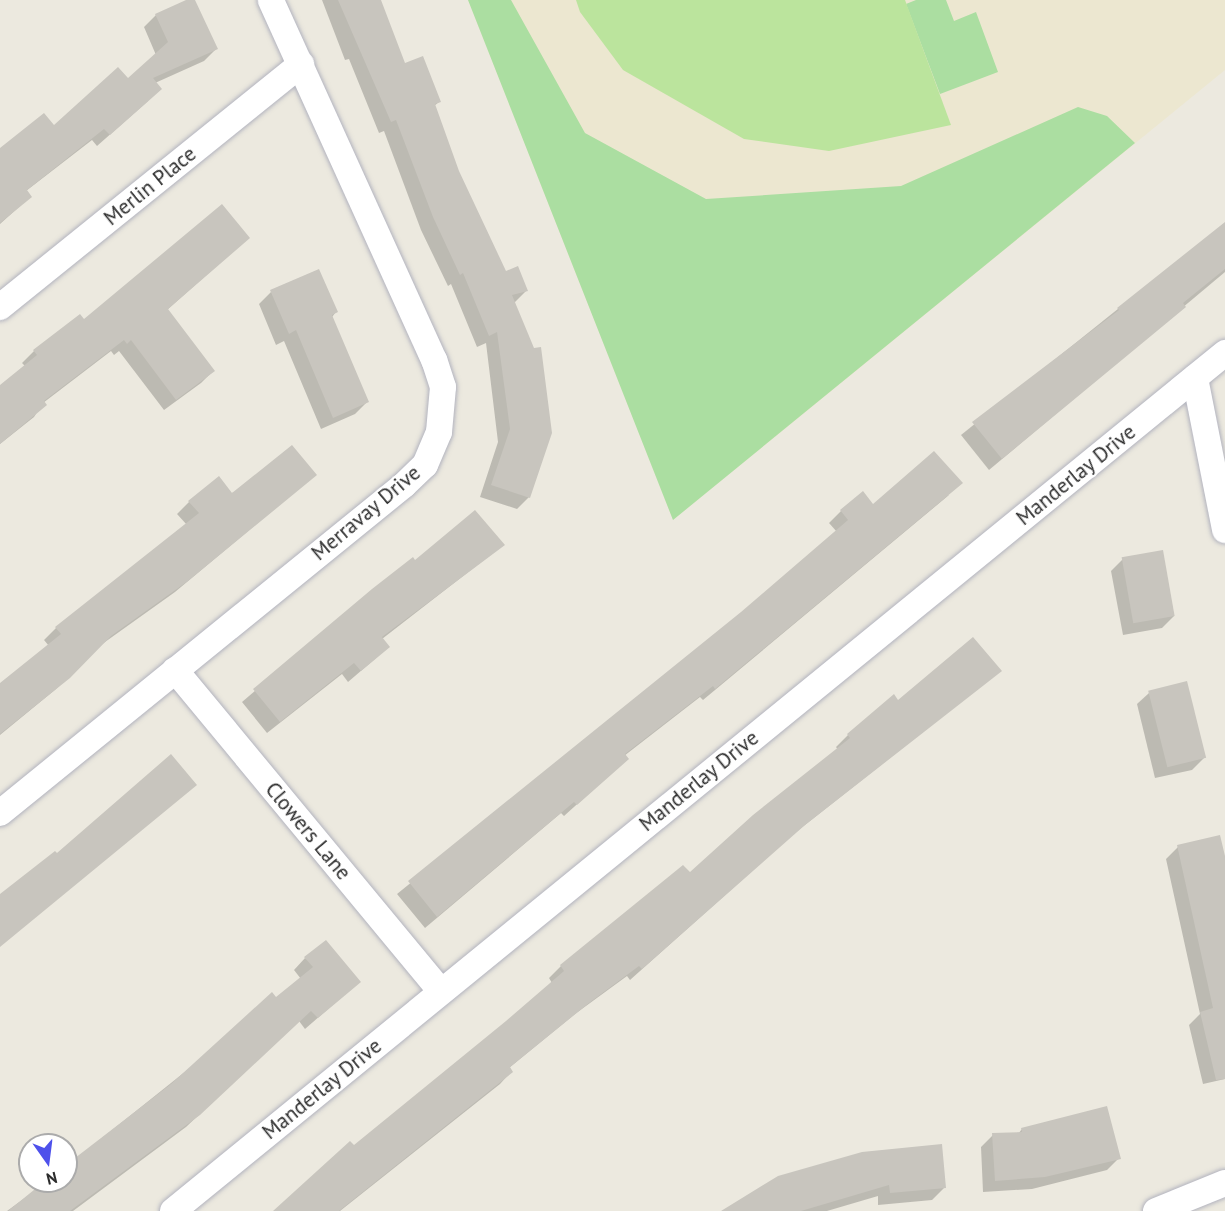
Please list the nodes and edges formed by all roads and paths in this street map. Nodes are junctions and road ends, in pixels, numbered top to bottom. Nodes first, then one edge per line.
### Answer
1 (271, 0) edge
2 (301, 64) junction
3 (0, 307) edge
4 (1225, 353) edge
5 (1194, 378) junction
6 (1225, 530) edge
7 (175, 670) junction
8 (0, 813) edge
9 (441, 991) junction
10 (1225, 1183) edge
11 (173, 1211) edge
12 (1156, 1211) edge

1 - 2 street, Merravay Drive
2 - 3 street, Merlin Place
2 - 7 street, Merravay Drive
4 - 5 street, Manderlay Drive
5 - 6 street
5 - 9 street, Manderlay Drive
7 - 8 street, Merravay Drive
7 - 9 street, Clowers Lane
9 - 11 street, Manderlay Drive
10 - 12 street

